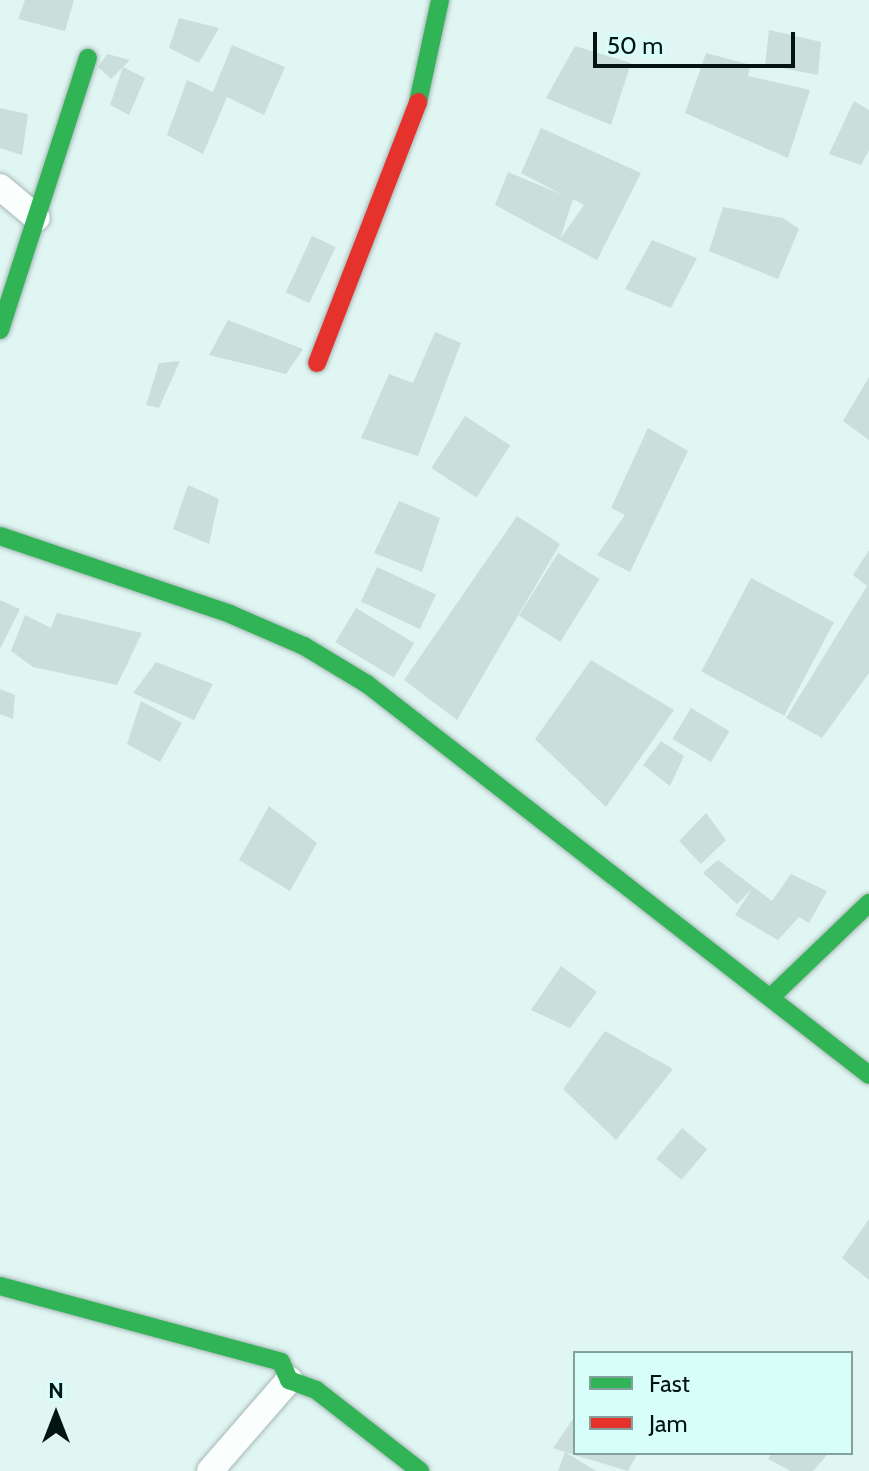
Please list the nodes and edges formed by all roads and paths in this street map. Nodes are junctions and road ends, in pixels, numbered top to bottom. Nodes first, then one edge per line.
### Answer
1 (440, 0) edge
2 (88, 58) dead end
3 (0, 187) edge
4 (37, 218) junction
5 (0, 330) edge
6 (317, 363) dead end
7 (0, 536) edge
8 (869, 903) edge
9 (771, 997) junction
10 (869, 1075) edge
11 (0, 1286) edge
12 (289, 1380) junction
13 (210, 1471) edge
14 (420, 1471) edge

1 - 6 street
2 - 4 street
3 - 4 street
4 - 5 street
7 - 9 street
8 - 9 street
9 - 10 street
11 - 12 street
12 - 13 street
12 - 14 street

